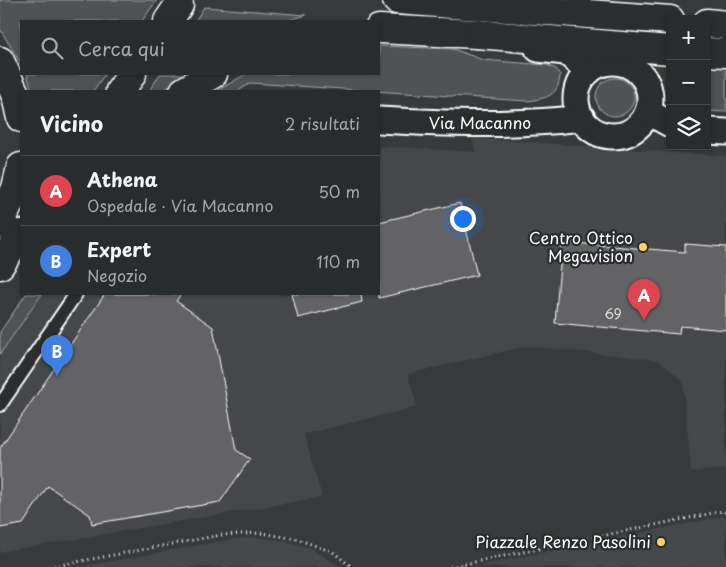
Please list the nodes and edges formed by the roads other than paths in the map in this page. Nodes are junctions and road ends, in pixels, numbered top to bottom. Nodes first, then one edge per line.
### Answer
1 (396, 0) edge
2 (666, 20) edge
3 (711, 23) edge
4 (726, 25) edge
5 (380, 29) edge
6 (477, 34) junction
7 (666, 50) edge
8 (711, 52) edge
9 (726, 54) edge
10 (666, 58) edge
11 (0, 61) edge
12 (589, 71) junction
13 (131, 75) edge
14 (211, 75) edge
15 (642, 75) junction
16 (121, 90) edge
17 (186, 90) edge
18 (648, 112) junction
19 (20, 114) edge
20 (582, 118) junction
21 (380, 120) edge
22 (666, 122) edge
23 (711, 131) edge
24 (726, 132) edge
25 (20, 170) edge
26 (0, 224) edge
27 (20, 235) edge
28 (20, 249) edge
29 (0, 265) edge
30 (0, 271) edge
31 (75, 295) edge
32 (0, 405) edge

1 - 2 main road
3 - 4 main road
5 - 6 main road
6 - 7 main road
6 - 12 street
8 - 9 main road
10 - 15 street
11 - 19 main road
12 - 15 street
12 - 20 street
13 - 16 main road
14 - 17 main road
15 - 18 street
18 - 20 street
18 - 22 street
20 - 21 street, Via Macanno
23 - 24 street
25 - 26 main road
27 - 29 main road
28 - 30 main road
31 - 32 lane

